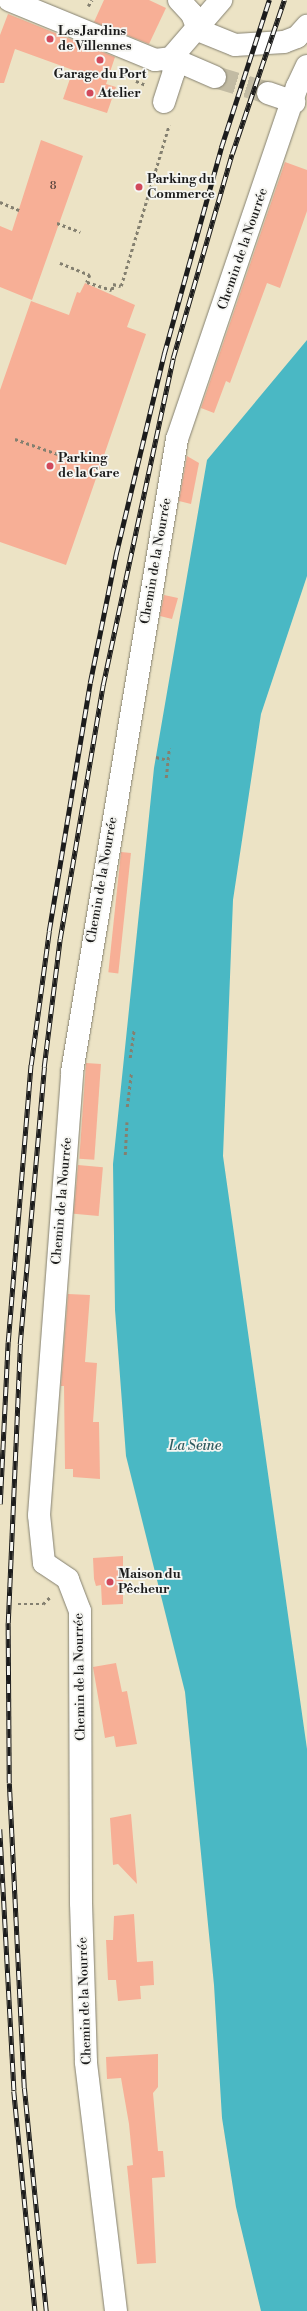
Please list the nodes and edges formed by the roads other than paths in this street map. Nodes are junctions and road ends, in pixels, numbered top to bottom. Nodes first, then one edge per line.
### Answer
1 (9, 0) edge
2 (179, 0) edge
3 (221, 0) edge
4 (307, 26) edge
5 (198, 30) junction
6 (171, 58) junction
7 (307, 66) edge
8 (215, 78) tunnel mouth
9 (268, 93) tunnel mouth
10 (294, 102) junction
11 (168, 110) road end
12 (116, 2311) edge

1 - 6 street
2 - 5 street
3 - 5 street
4 - 5 street
5 - 6 street
6 - 8 street
6 - 11 street
7 - 10 street, Chemin de la Nourrée
9 - 10 street
10 - 12 street, Chemin de la Nourrée

